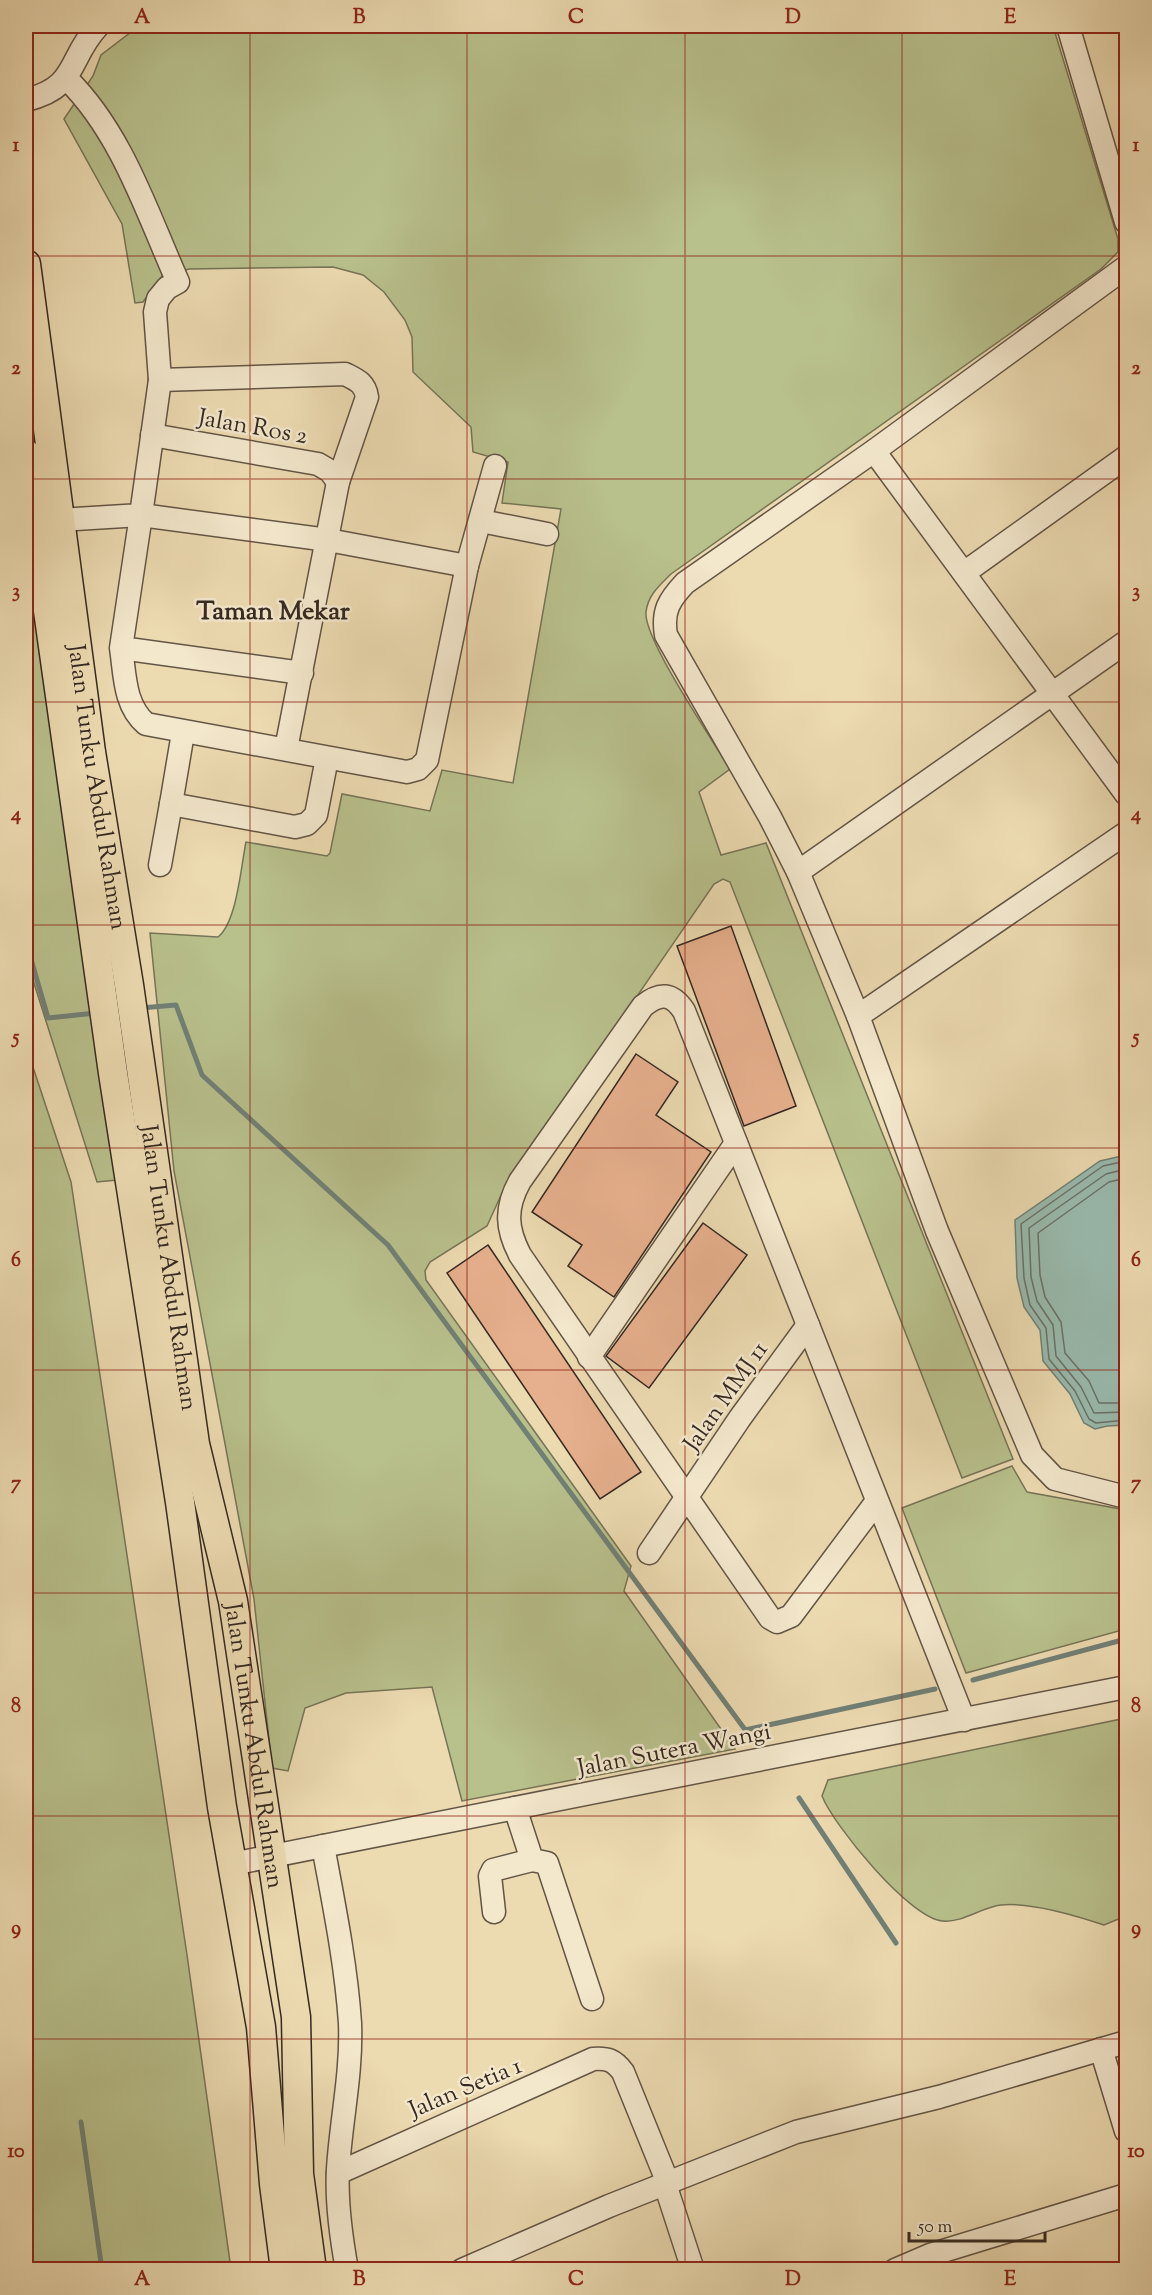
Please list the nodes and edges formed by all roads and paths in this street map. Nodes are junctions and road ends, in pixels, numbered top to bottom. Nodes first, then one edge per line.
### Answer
1 (98, 26) edge
2 (1068, 26) edge
3 (67, 79) junction
4 (26, 100) edge
5 (1126, 222) edge
6 (26, 264) edge
7 (1126, 267) edge
8 (160, 380) junction
9 (152, 435) junction
10 (874, 451) junction
11 (26, 454) edge
12 (1126, 457) edge
13 (495, 466) dead end
14 (338, 482) junction
15 (141, 515) junction
16 (59, 520) junction
17 (481, 521) junction
18 (547, 534) dead end
19 (328, 540) junction
20 (467, 566) junction
21 (964, 573) junction
22 (1126, 642) edge
23 (121, 648) junction
24 (302, 673) junction
25 (1054, 694) junction
26 (183, 733) junction
27 (286, 749) junction
28 (327, 758) junction
29 (1126, 794) edge
30 (171, 804) junction
31 (1126, 833) edge
32 (160, 865) dead end
33 (798, 872) junction
34 (858, 1016) junction
35 (126, 1073) junction
36 (736, 1143) junction
37 (808, 1325) junction
38 (590, 1357) junction
39 (1126, 1497) edge
40 (687, 1498) junction
41 (877, 1501) junction
42 (649, 1553) dead end
43 (1126, 1687) edge
44 (964, 1719) junction
45 (515, 1808) junction
46 (323, 1846) junction
47 (271, 1857) junction
48 (532, 1860) junction
49 (232, 1864) junction
50 (494, 1912) dead end
51 (592, 1999) dead end
52 (1126, 2042) edge
53 (1101, 2049) junction
54 (1126, 2131) edge
55 (338, 2173) junction
56 (667, 2183) junction
57 (1126, 2195) edge
58 (285, 2270) edge
59 (312, 2270) edge
60 (347, 2270) edge
61 (462, 2270) edge
62 (693, 2270) edge
63 (895, 2270) edge

1 - 3 street
2 - 5 street
3 - 4 street
3 - 8 street
6 - 16 main road, Jalan Tunku Abdul Rahman
7 - 10 street
8 - 9 street
8 - 14 street
9 - 14 street, Jalan Ros 2
9 - 15 street
10 - 21 street
10 - 33 street
11 - 35 main road, Jalan Tunku Abdul Rahman
12 - 21 street
13 - 17 street
14 - 19 street
15 - 16 street
15 - 19 street
15 - 23 street
16 - 35 main road, Jalan Tunku Abdul Rahman
17 - 18 street
17 - 20 street
19 - 20 street
19 - 24 street
20 - 28 street
21 - 25 street
22 - 25 street
23 - 24 street
23 - 26 street
24 - 27 street
25 - 29 street
25 - 33 street
26 - 27 street
26 - 30 street
27 - 28 street
28 - 30 street
30 - 32 street
31 - 34 street
33 - 34 street
34 - 39 street
35 - 47 main road, Jalan Tunku Abdul Rahman
35 - 49 main road, Jalan Tunku Abdul Rahman
36 - 37 street
36 - 38 street
36 - 38 street
37 - 40 street, Jalan MMJ 11
37 - 41 street
38 - 40 street
40 - 41 street
40 - 42 street, Jalan MMJ 11
41 - 44 street
43 - 44 street, Jalan Sutera Wangi
44 - 45 street, Jalan Sutera Wangi
45 - 46 street, Jalan Sutera Wangi
45 - 48 street
46 - 47 street, Jalan Sutera Wangi
46 - 55 street
47 - 49 street, Jalan Sutera Wangi
47 - 59 main road, Jalan Tunku Abdul Rahman
48 - 50 street
48 - 51 street
49 - 58 main road, Jalan Tunku Abdul Rahman
52 - 53 street
53 - 54 street
53 - 56 street
55 - 56 street, Jalan Setia 1
55 - 60 street
56 - 61 street
56 - 62 street
57 - 63 street

